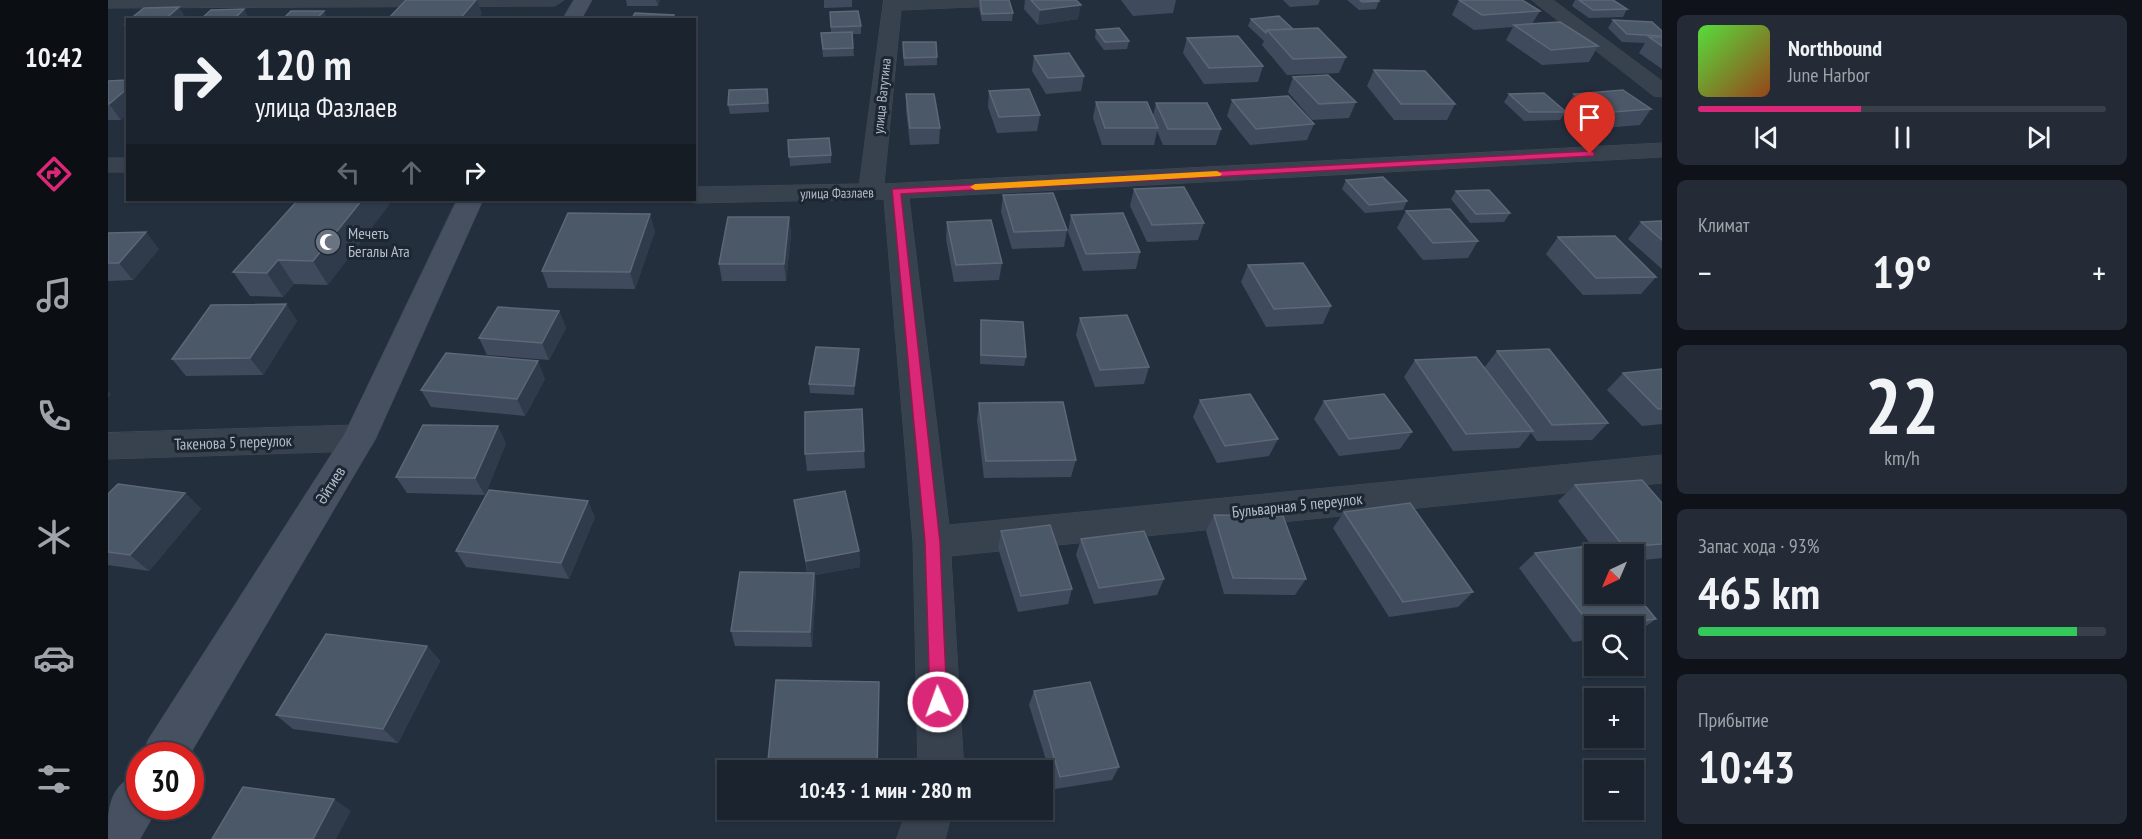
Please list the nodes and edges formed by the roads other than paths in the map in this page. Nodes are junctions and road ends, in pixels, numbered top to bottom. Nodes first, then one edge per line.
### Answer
1 (555, 0) edge
2 (583, 0) edge
3 (996, 0) edge
4 (1541, 0) edge
5 (108, 2) edge
6 (892, 3) edge
7 (572, 18) edge
8 (1662, 92) edge
9 (1662, 150) edge
10 (108, 165) edge
11 (126, 165) edge
12 (883, 192) junction
13 (696, 195) edge
14 (470, 201) edge
15 (359, 438) junction
16 (108, 446) edge
17 (1662, 469) edge
18 (932, 542) junction
19 (173, 742) edge
20 (941, 760) edge
21 (126, 818) edge
22 (927, 820) edge
23 (113, 839) edge
24 (921, 839) edge

1 - 5 street
2 - 7 street
3 - 6 street
4 - 8 street
6 - 12 street, улица Ватутина
9 - 12 street, улица Фазлаев
10 - 11 street
12 - 13 street, улица Фазлаев
12 - 18 street, улица Ватутина
14 - 15 street, Әйтиев
15 - 16 street, Такенова 5 переулок
15 - 19 street, Әйтиев
17 - 18 street, Бульварная 5 переулок
18 - 20 street, улица Ватутина
21 - 23 street
22 - 24 street

